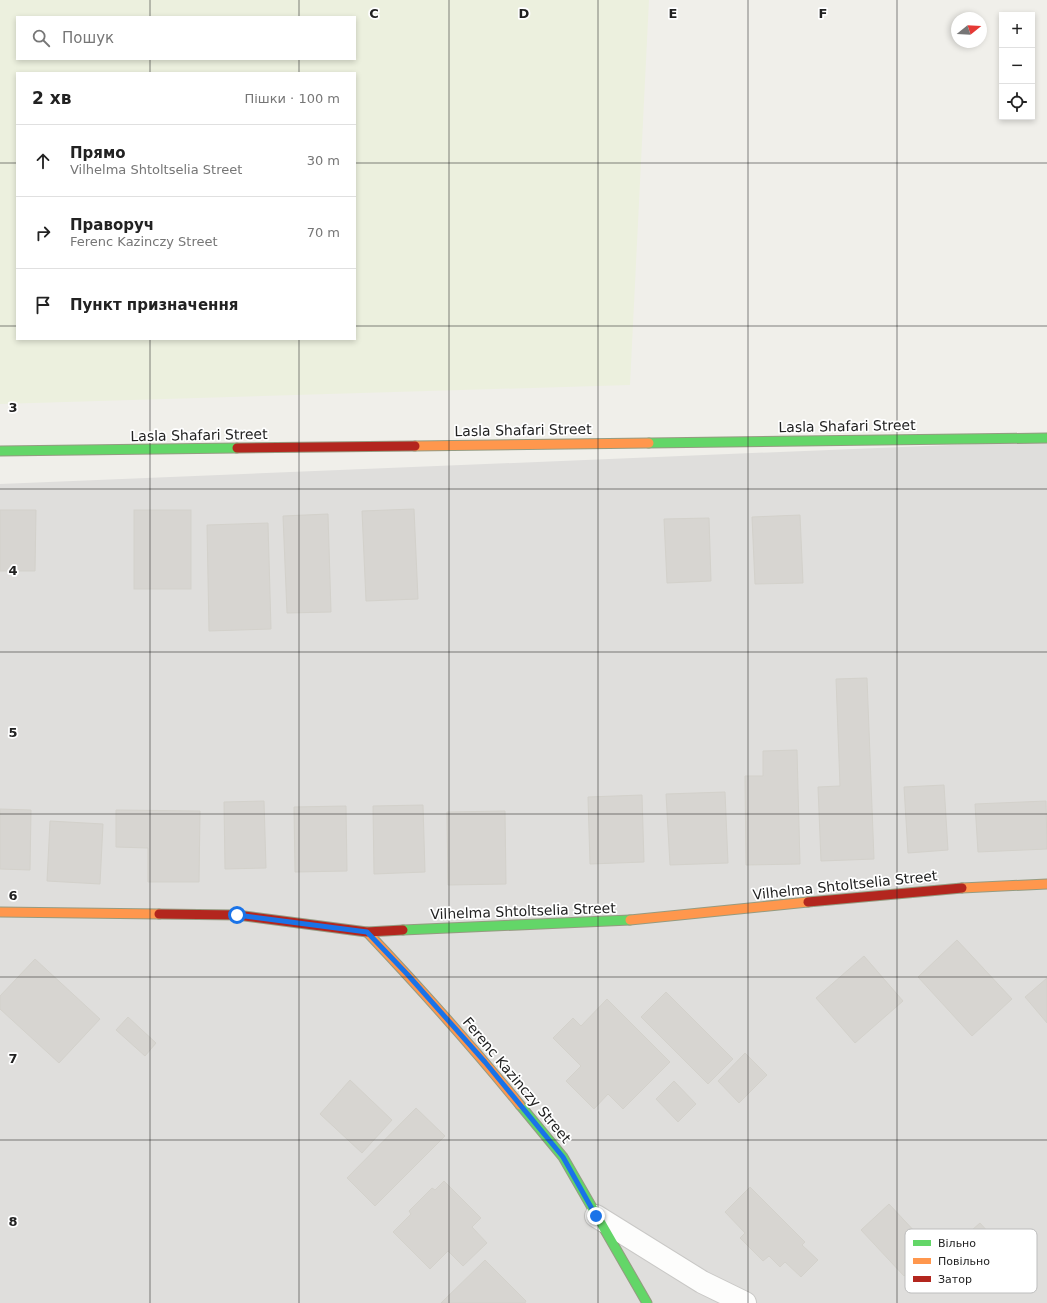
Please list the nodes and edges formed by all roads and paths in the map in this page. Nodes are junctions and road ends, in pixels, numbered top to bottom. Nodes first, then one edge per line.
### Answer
1 (1047, 438) edge
2 (0, 451) edge
3 (1047, 884) edge
4 (0, 912) edge
5 (367, 932) junction
6 (596, 1216) junction
7 (646, 1303) edge
8 (745, 1303) edge

1 - 2 street, Lasla Shafari Street
3 - 5 street, Vilhelma Shtoltselia Street
4 - 5 street, Vilhelma Shtoltselia Street
5 - 6 street, Ferenc Kazinczy Street
6 - 7 street, Ferenc Kazinczy Street
6 - 8 street

